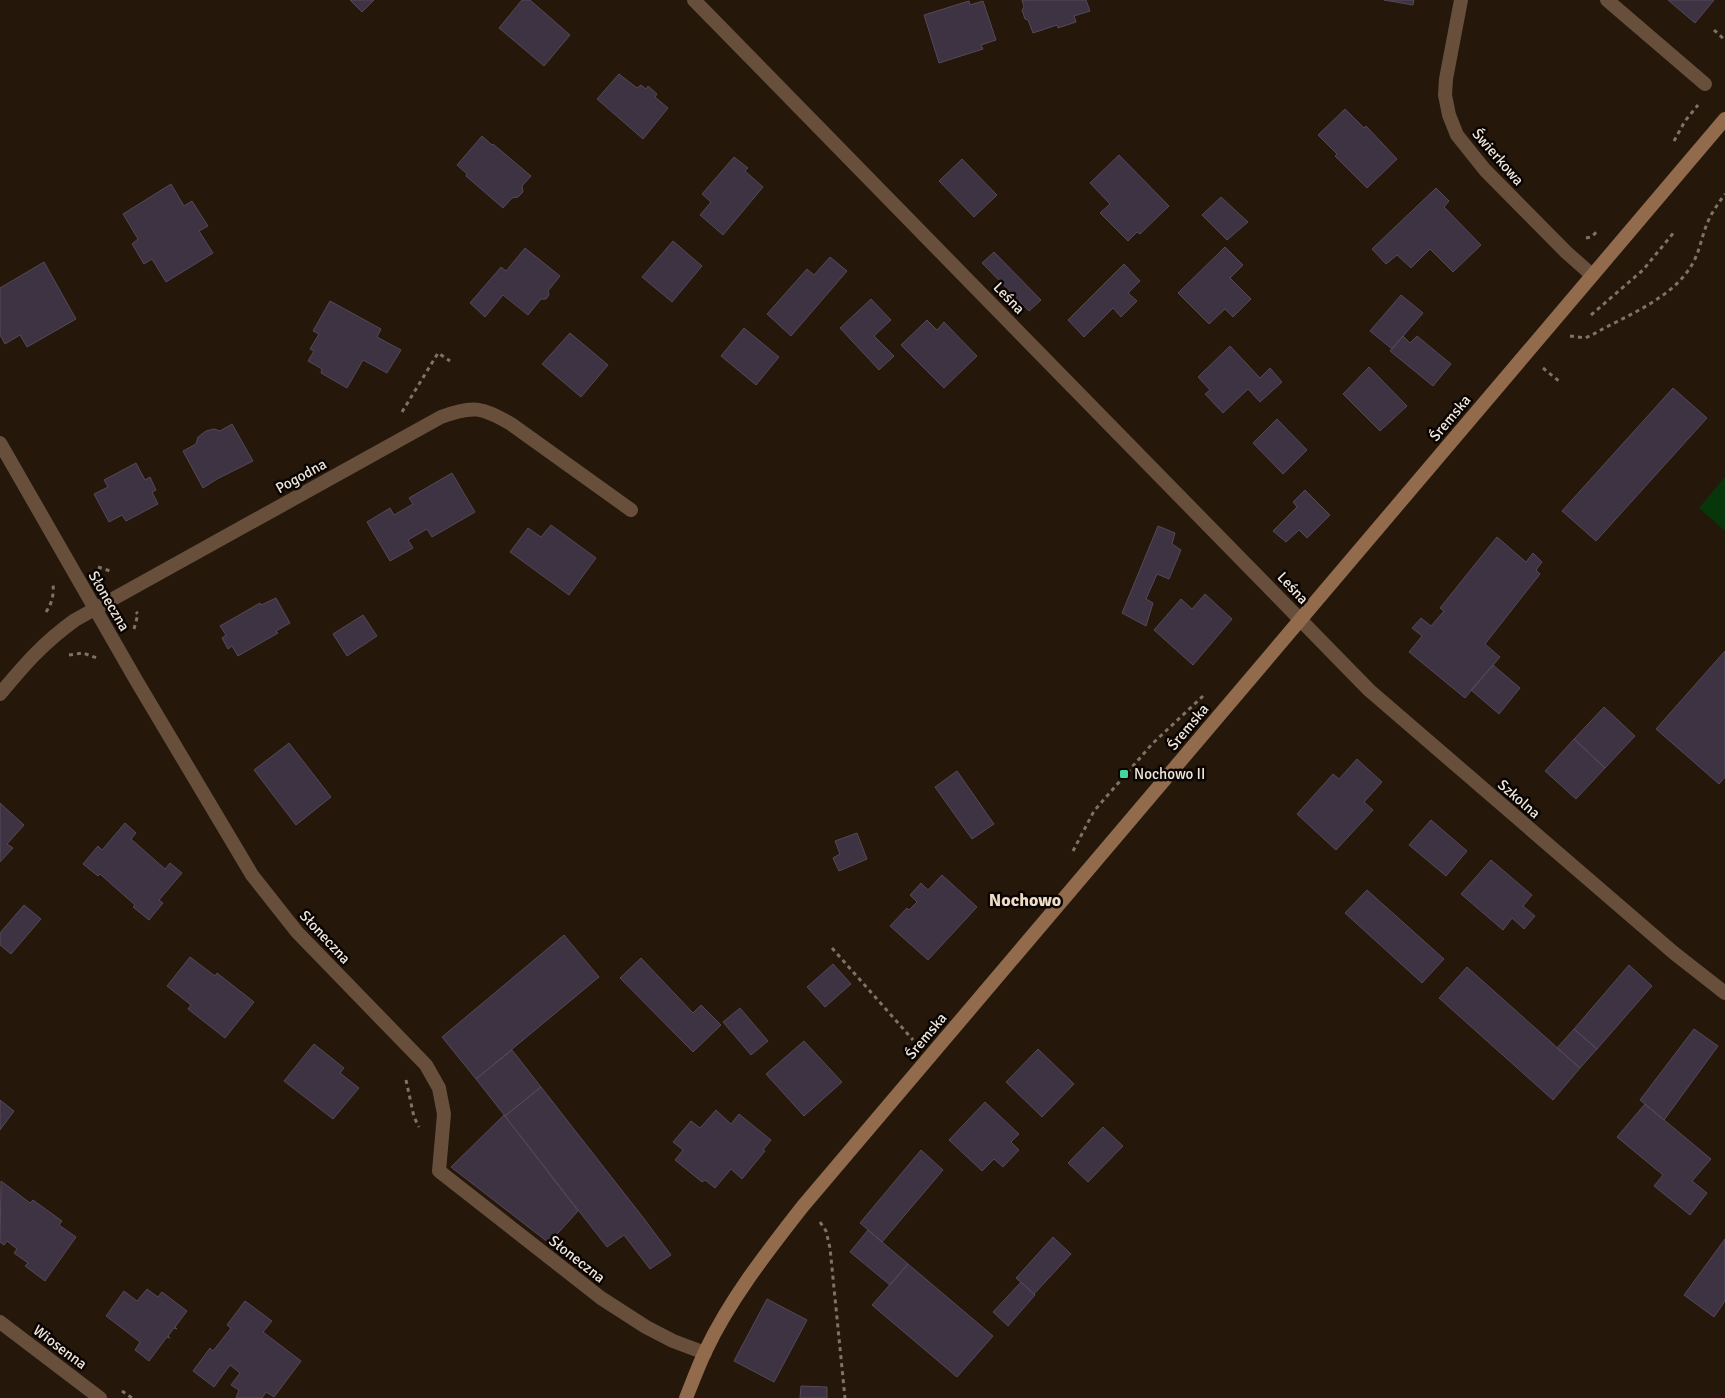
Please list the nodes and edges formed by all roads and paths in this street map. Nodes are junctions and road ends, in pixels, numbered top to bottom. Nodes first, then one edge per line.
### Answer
1 (694, 0) edge
2 (1461, 0) edge
3 (1607, 0) edge
4 (1714, 30) dead end
5 (1725, 40) edge
6 (1704, 84) dead end
7 (1702, 101) dead end
8 (1725, 119) edge
9 (1674, 141) dead end
10 (1725, 194) edge
11 (1604, 224) dead end
12 (1675, 232) dead end
13 (1580, 237) dead end
14 (1592, 275) junction
15 (1586, 319) dead end
16 (1572, 331) dead end
17 (1540, 366) dead end
18 (1560, 382) dead end
19 (0, 443) edge
20 (631, 510) dead end
21 (53, 580) dead end
22 (95, 610) junction
23 (44, 616) dead end
24 (1300, 619) junction
25 (65, 657) dead end
26 (100, 660) dead end
27 (0, 694) edge
28 (832, 948) dead end
29 (1725, 993) edge
30 (931, 1056) junction
31 (803, 1206) junction
32 (0, 1322) edge
33 (705, 1352) junction
34 (100, 1398) edge
35 (686, 1398) edge
36 (845, 1398) edge

1 - 24 street, Leśna
2 - 14 street, Świerkowa
3 - 6 street
4 - 5 path
7 - 9 path
8 - 14 main road, Śremska
10 - 16 path
11 - 13 path
12 - 15 path
14 - 24 main road, Śremska
17 - 18 path
19 - 22 street, Słoneczna
20 - 22 street, Pogodna
21 - 23 path
22 - 27 street, Pogodna
22 - 33 street, Słoneczna
24 - 29 street, Szkolna
24 - 30 main road, Śremska
25 - 26 path
28 - 30 path
30 - 31 main road, Śremska
31 - 33 main road, Śremska
31 - 36 path
32 - 34 street, Wiosenna
33 - 35 main road, Śremska

